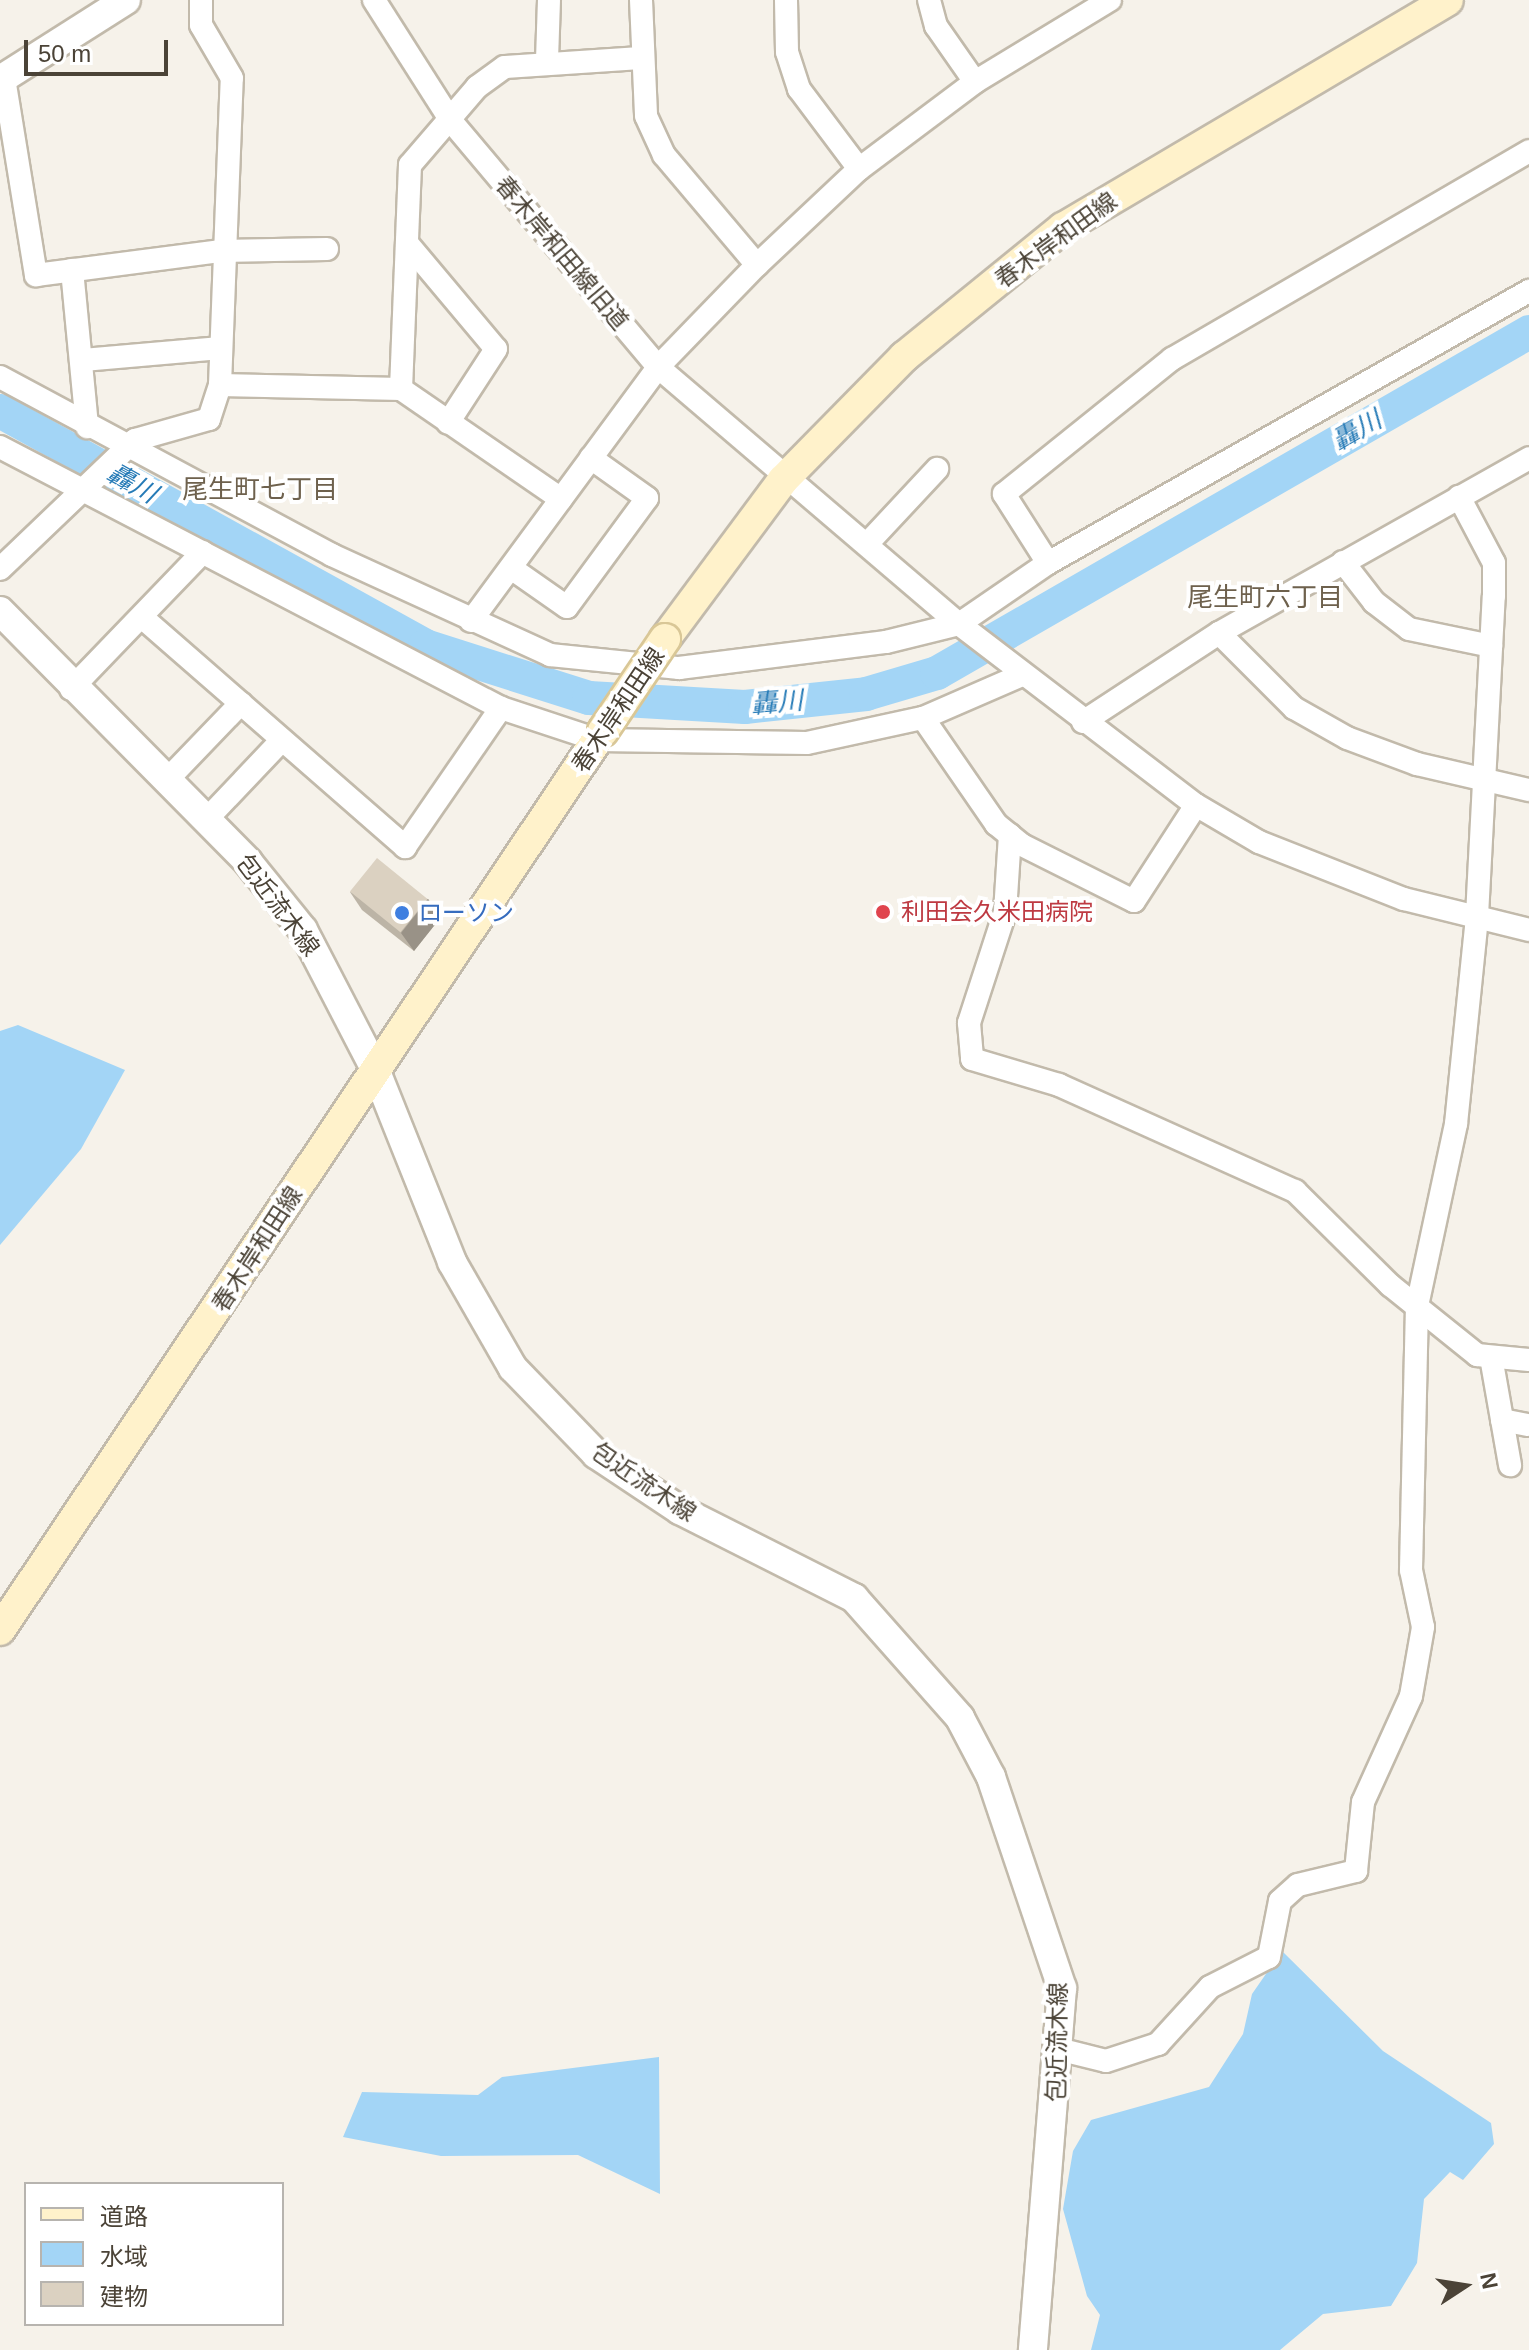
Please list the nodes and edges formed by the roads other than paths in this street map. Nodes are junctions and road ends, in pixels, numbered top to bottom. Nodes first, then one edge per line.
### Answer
1 (126, 0) edge
2 (201, 0) edge
3 (374, 0) edge
4 (549, 0) edge
5 (641, 0) edge
6 (786, 0) edge
7 (929, 0) edge
8 (1448, 0) edge
9 (1100, 3) edge
10 (641, 58) junction
11 (547, 60) junction
12 (2, 79) edge
13 (975, 82) junction
14 (451, 121) junction
15 (1529, 151) edge
16 (859, 169) junction
17 (407, 243) junction
18 (327, 249) dead end
19 (221, 251) junction
20 (757, 265) junction
21 (72, 270) junction
22 (1529, 291) edge
23 (220, 348) junction
24 (83, 360) junction
25 (658, 367) junction
26 (0, 377) edge
27 (220, 385) junction
28 (401, 389) junction
29 (448, 423) junction
30 (87, 427) junction
31 (0, 447) edge
32 (125, 449) junction
33 (591, 458) junction
34 (1529, 458) edge
35 (937, 469) dead end
36 (783, 480) junction
37 (81, 491) junction
38 (1459, 497) junction
39 (561, 499) junction
40 (867, 544) junction
41 (203, 552) junction
42 (1343, 562) junction
43 (1048, 563) junction
44 (511, 568) junction
45 (0, 569) edge
46 (0, 611) edge
47 (144, 619) junction
48 (471, 621) junction
49 (963, 626) junction
50 (1219, 633) junction
51 (1491, 646) junction
52 (1024, 674) junction
53 (71, 689) junction
54 (241, 703) junction
55 (501, 708) junction
56 (923, 718) junction
57 (1083, 722) junction
58 (600, 736) junction
59 (281, 741) junction
60 (1485, 780) junction
61 (166, 781) junction
62 (1529, 790) edge
63 (1196, 805) junction
64 (206, 820) junction
65 (1010, 835) junction
66 (1477, 916) junction
67 (1529, 930) edge
68 (375, 1069) junction
69 (1417, 1306) junction
70 (1491, 1357) junction
71 (1529, 1360) edge
72 (1502, 1420) junction
73 (1528, 1425) edge
74 (1510, 1465) dead end
75 (0, 1630) edge
76 (1062, 2050) junction
77 (1033, 2350) edge

1 - 12 street
2 - 19 street
3 - 14 street, 春木岸和田線旧道
4 - 11 street
5 - 10 street
6 - 16 street
7 - 13 street
8 - 36 main road, 春木岸和田線
9 - 13 street
10 - 11 street
10 - 20 street
11 - 14 street
12 - 21 street
13 - 16 street
14 - 17 street
14 - 25 street, 春木岸和田線旧道
15 - 43 street
16 - 20 street
17 - 28 street
17 - 29 street
18 - 19 street
19 - 21 street
19 - 23 street
20 - 25 street
21 - 24 street
22 - 43 street
23 - 24 street
23 - 27 street
24 - 30 street
25 - 33 street
25 - 36 street, 春木岸和田線旧道
26 - 30 street
27 - 28 street
27 - 32 street
28 - 29 street
29 - 39 street
30 - 32 street
31 - 37 street
32 - 37 street
32 - 48 street
33 - 39 street
33 - 44 street
34 - 38 street
35 - 40 street
36 - 40 street, 春木岸和田線旧道
36 - 58 main road, 春木岸和田線, bridge
37 - 41 street
37 - 45 street
38 - 42 street
38 - 51 street
39 - 44 street
40 - 49 street, 春木岸和田線旧道
41 - 47 street
41 - 55 street
42 - 50 street
42 - 51 street
43 - 49 street
44 - 48 street
46 - 53 street, 包近流木線
47 - 53 street
47 - 54 street
48 - 49 street
49 - 52 street, 春木岸和田線旧道
50 - 57 street
50 - 60 street
51 - 60 street
52 - 56 street
52 - 57 street, 春木岸和田線旧道
53 - 61 street, 包近流木線
54 - 59 street
54 - 61 street
55 - 58 street
55 - 59 street
56 - 58 street
56 - 65 street
57 - 63 street, 春木岸和田線旧道
58 - 68 main road, 春木岸和田線
59 - 64 street
60 - 62 street
60 - 66 street
61 - 64 street, 包近流木線
63 - 65 street
63 - 66 street, 春木岸和田線旧道
64 - 68 street, 包近流木線
65 - 69 street
66 - 67 street, 春木岸和田線旧道
66 - 69 street
68 - 75 main road, 春木岸和田線
68 - 76 street, 包近流木線
69 - 70 street
69 - 76 street
70 - 71 street
70 - 72 street
72 - 73 street
72 - 74 street
76 - 77 street, 包近流木線

